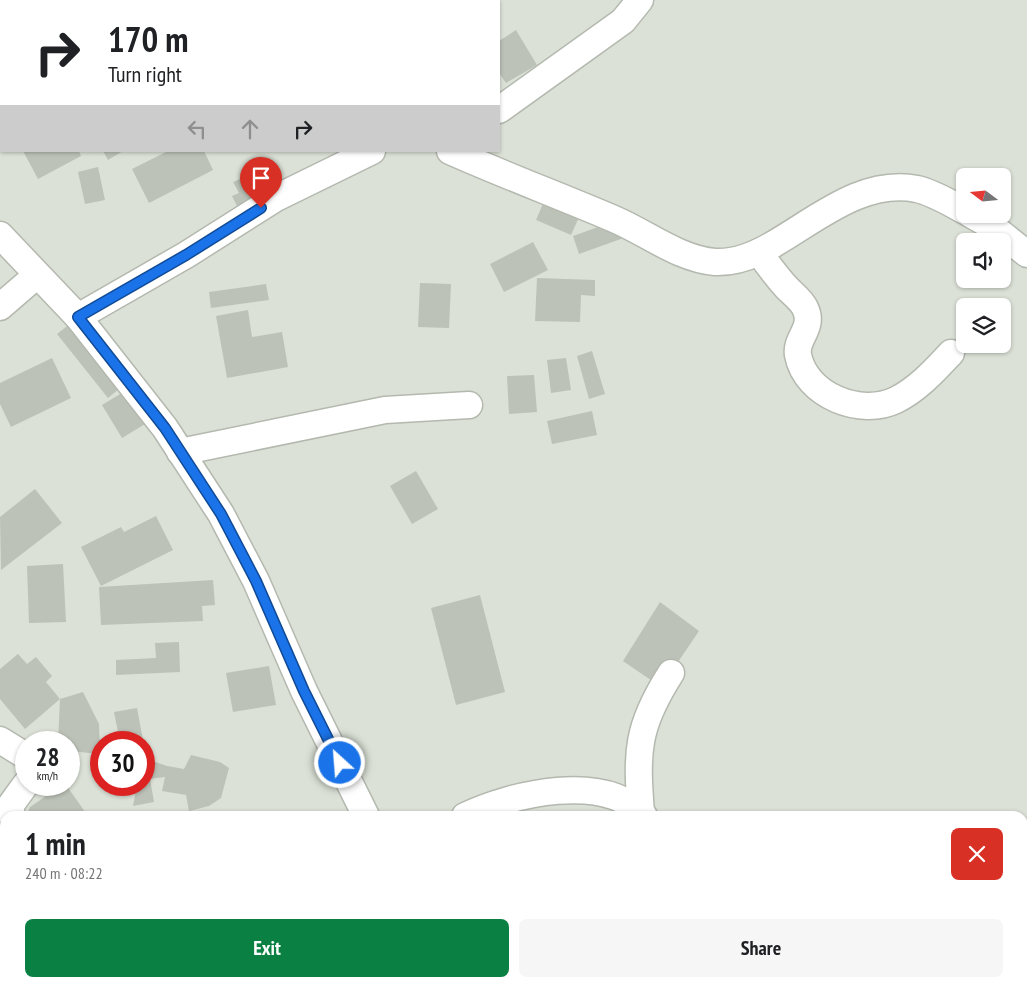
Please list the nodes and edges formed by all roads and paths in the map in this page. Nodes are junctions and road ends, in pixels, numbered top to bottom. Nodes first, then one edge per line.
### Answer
1 (640, 0) edge
2 (500, 109) edge
3 (370, 152) edge
4 (452, 152) edge
5 (956, 207) edge
6 (986, 223) edge
7 (0, 235) edge
8 (759, 252) junction
9 (1027, 254) edge
10 (38, 274) junction
11 (0, 307) edge
12 (78, 317) junction
13 (951, 353) dead end
14 (469, 405) dead end
15 (180, 452) junction
16 (671, 673) dead end
17 (0, 740) edge
18 (15, 749) edge
19 (17, 796) edge
20 (11, 811) edge
21 (364, 811) edge
22 (475, 811) edge
23 (639, 811) edge
24 (643, 811) edge

1 - 2 street
3 - 12 street
4 - 8 street
5 - 8 street
6 - 9 street
7 - 10 street
8 - 13 street
10 - 11 street
10 - 12 street
12 - 15 street
14 - 15 street
15 - 21 street
16 - 24 street
17 - 18 street
19 - 20 street
22 - 23 street

